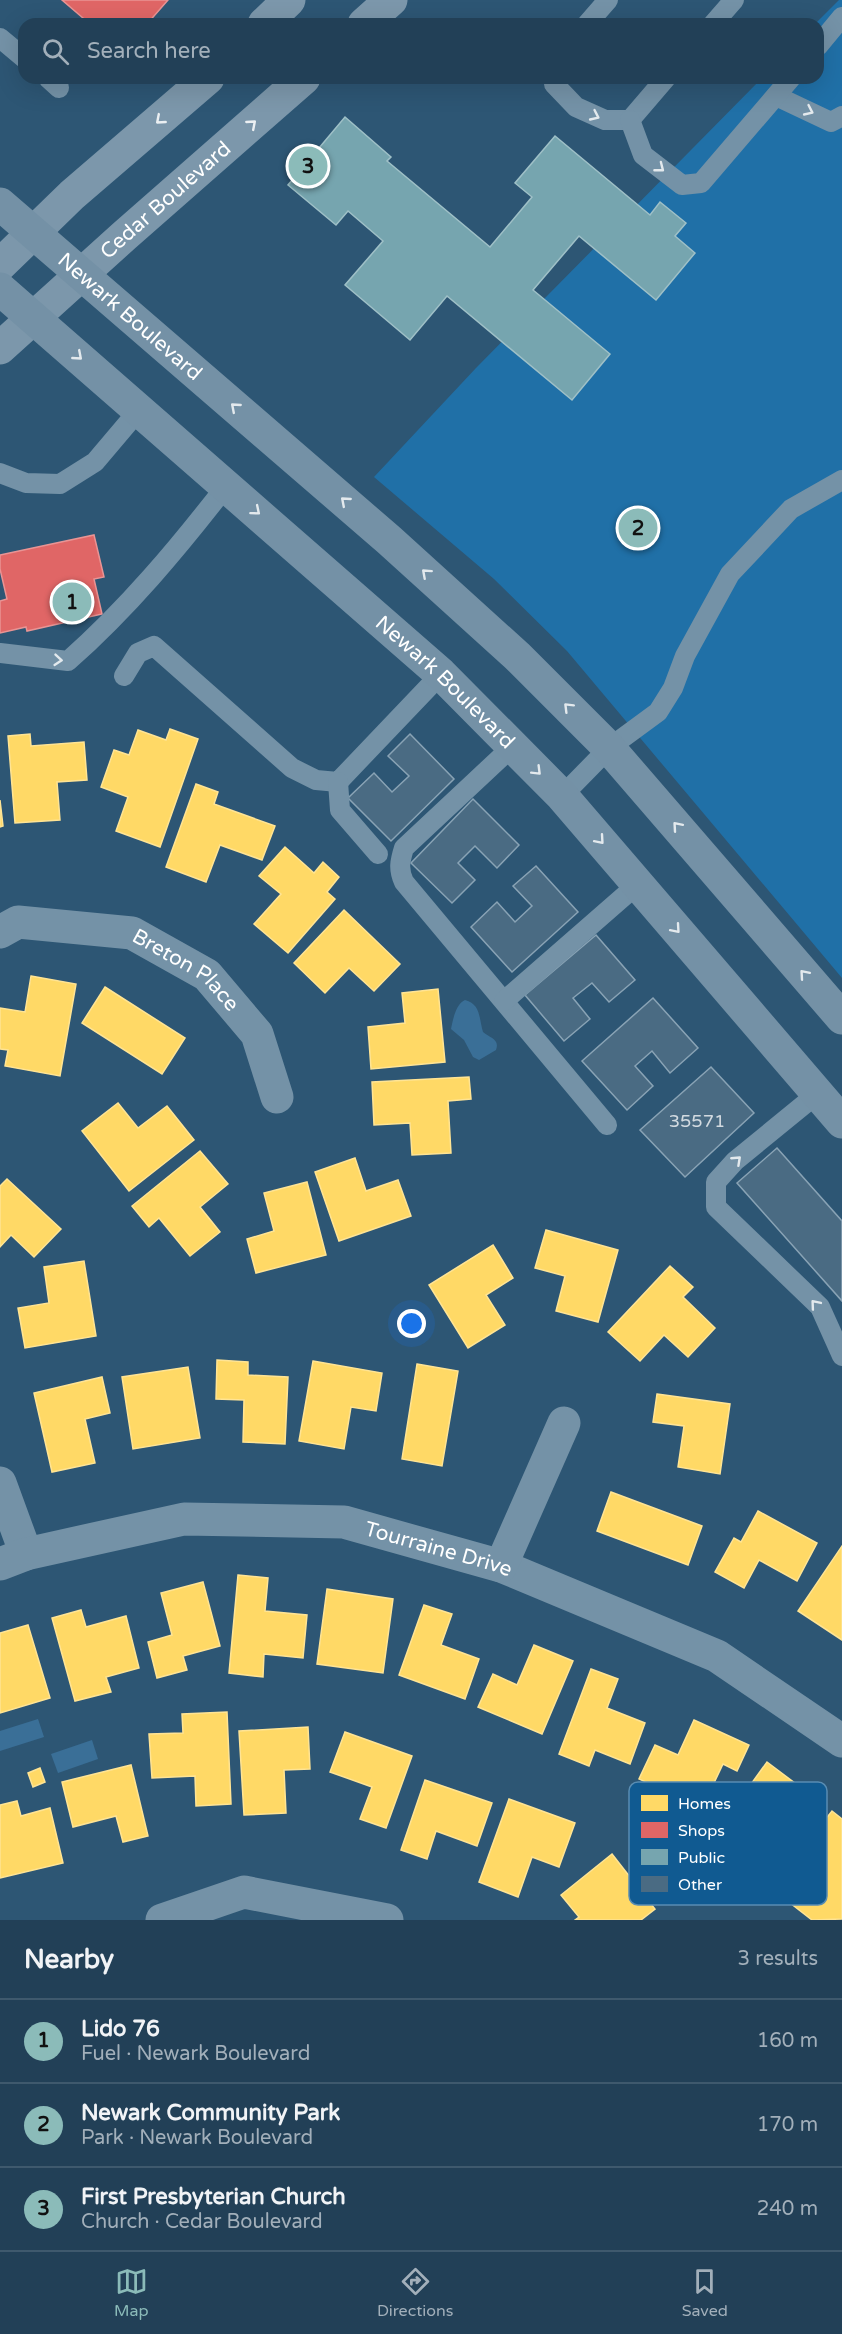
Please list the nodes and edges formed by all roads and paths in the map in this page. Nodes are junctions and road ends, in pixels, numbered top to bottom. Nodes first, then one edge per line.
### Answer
1 (288, 0) edge
2 (390, 0) edge
3 (608, 0) edge
4 (734, 0) edge
5 (270, 18) edge
6 (370, 18) edge
7 (592, 18) edge
8 (718, 18) edge
9 (842, 18) edge
10 (0, 38) edge
11 (824, 39) edge
12 (18, 53) edge
13 (201, 84) edge
14 (297, 84) edge
15 (554, 84) edge
16 (661, 84) edge
17 (786, 84) edge
18 (776, 96) junction
19 (842, 116) edge
20 (630, 120) junction
21 (0, 204) edge
22 (33, 233) junction
23 (0, 265) edge
24 (82, 274) junction
25 (0, 289) edge
26 (33, 318) junction
27 (0, 348) edge
28 (139, 410) junction
29 (4, 480) edge
30 (842, 480) edge
31 (226, 486) junction
32 (0, 653) edge
33 (441, 674) junction
34 (124, 676) dead end
35 (513, 746) junction
36 (609, 748) junction
37 (338, 782) junction
38 (562, 796) junction
39 (378, 854) dead end
40 (638, 885) junction
41 (0, 932) edge
42 (504, 1001) junction
43 (842, 1018) edge
44 (817, 1094) junction
45 (277, 1097) dead end
46 (842, 1122) edge
47 (607, 1125) dead end
48 (842, 1356) edge
49 (564, 1423) dead end
50 (0, 1483) edge
51 (13, 1559) edge
52 (501, 1566) junction
53 (842, 1741) edge
54 (162, 1920) edge
55 (387, 1920) edge

1 - 5 main road
2 - 6 main road
3 - 7 lane
4 - 8 lane
9 - 11 lane
10 - 12 lane
13 -> 22 main road
24 -> 14 main road, Cedar Boulevard
15 -> 20 lane
16 - 20 lane
17 - 18 lane
18 -> 19 lane
20 -> 18 lane
21 - 22 main road, Newark Boulevard
22 - 23 main road
22 - 24 main road, Newark Boulevard
24 - 26 main road, Cedar Boulevard
36 -> 24 main road, Newark Boulevard
25 - 26 main road, Newark Boulevard
26 - 27 main road, Cedar Boulevard
26 -> 28 main road, Newark Boulevard
28 - 29 lane
28 - 31 main road, Newark Boulevard
30 - 36 lane
32 -> 31 lane
31 -> 33 main road, Newark Boulevard
33 - 35 main road, Newark Boulevard
33 - 37 lane
34 - 37 lane
35 -> 38 main road, Newark Boulevard
35 - 42 lane
36 - 38 lane
43 -> 36 main road, Newark Boulevard
37 - 39 lane
38 -> 40 main road, Newark Boulevard
40 - 42 lane
40 -> 44 main road, Newark Boulevard
41 - 45 street, Breton Place
42 - 47 lane
44 - 46 main road, Newark Boulevard
48 -> 44 lane
49 - 52 street
50 - 51 street
51 - 52 street, Tourraine Drive
52 - 53 street, Tourraine Drive
54 - 55 street

